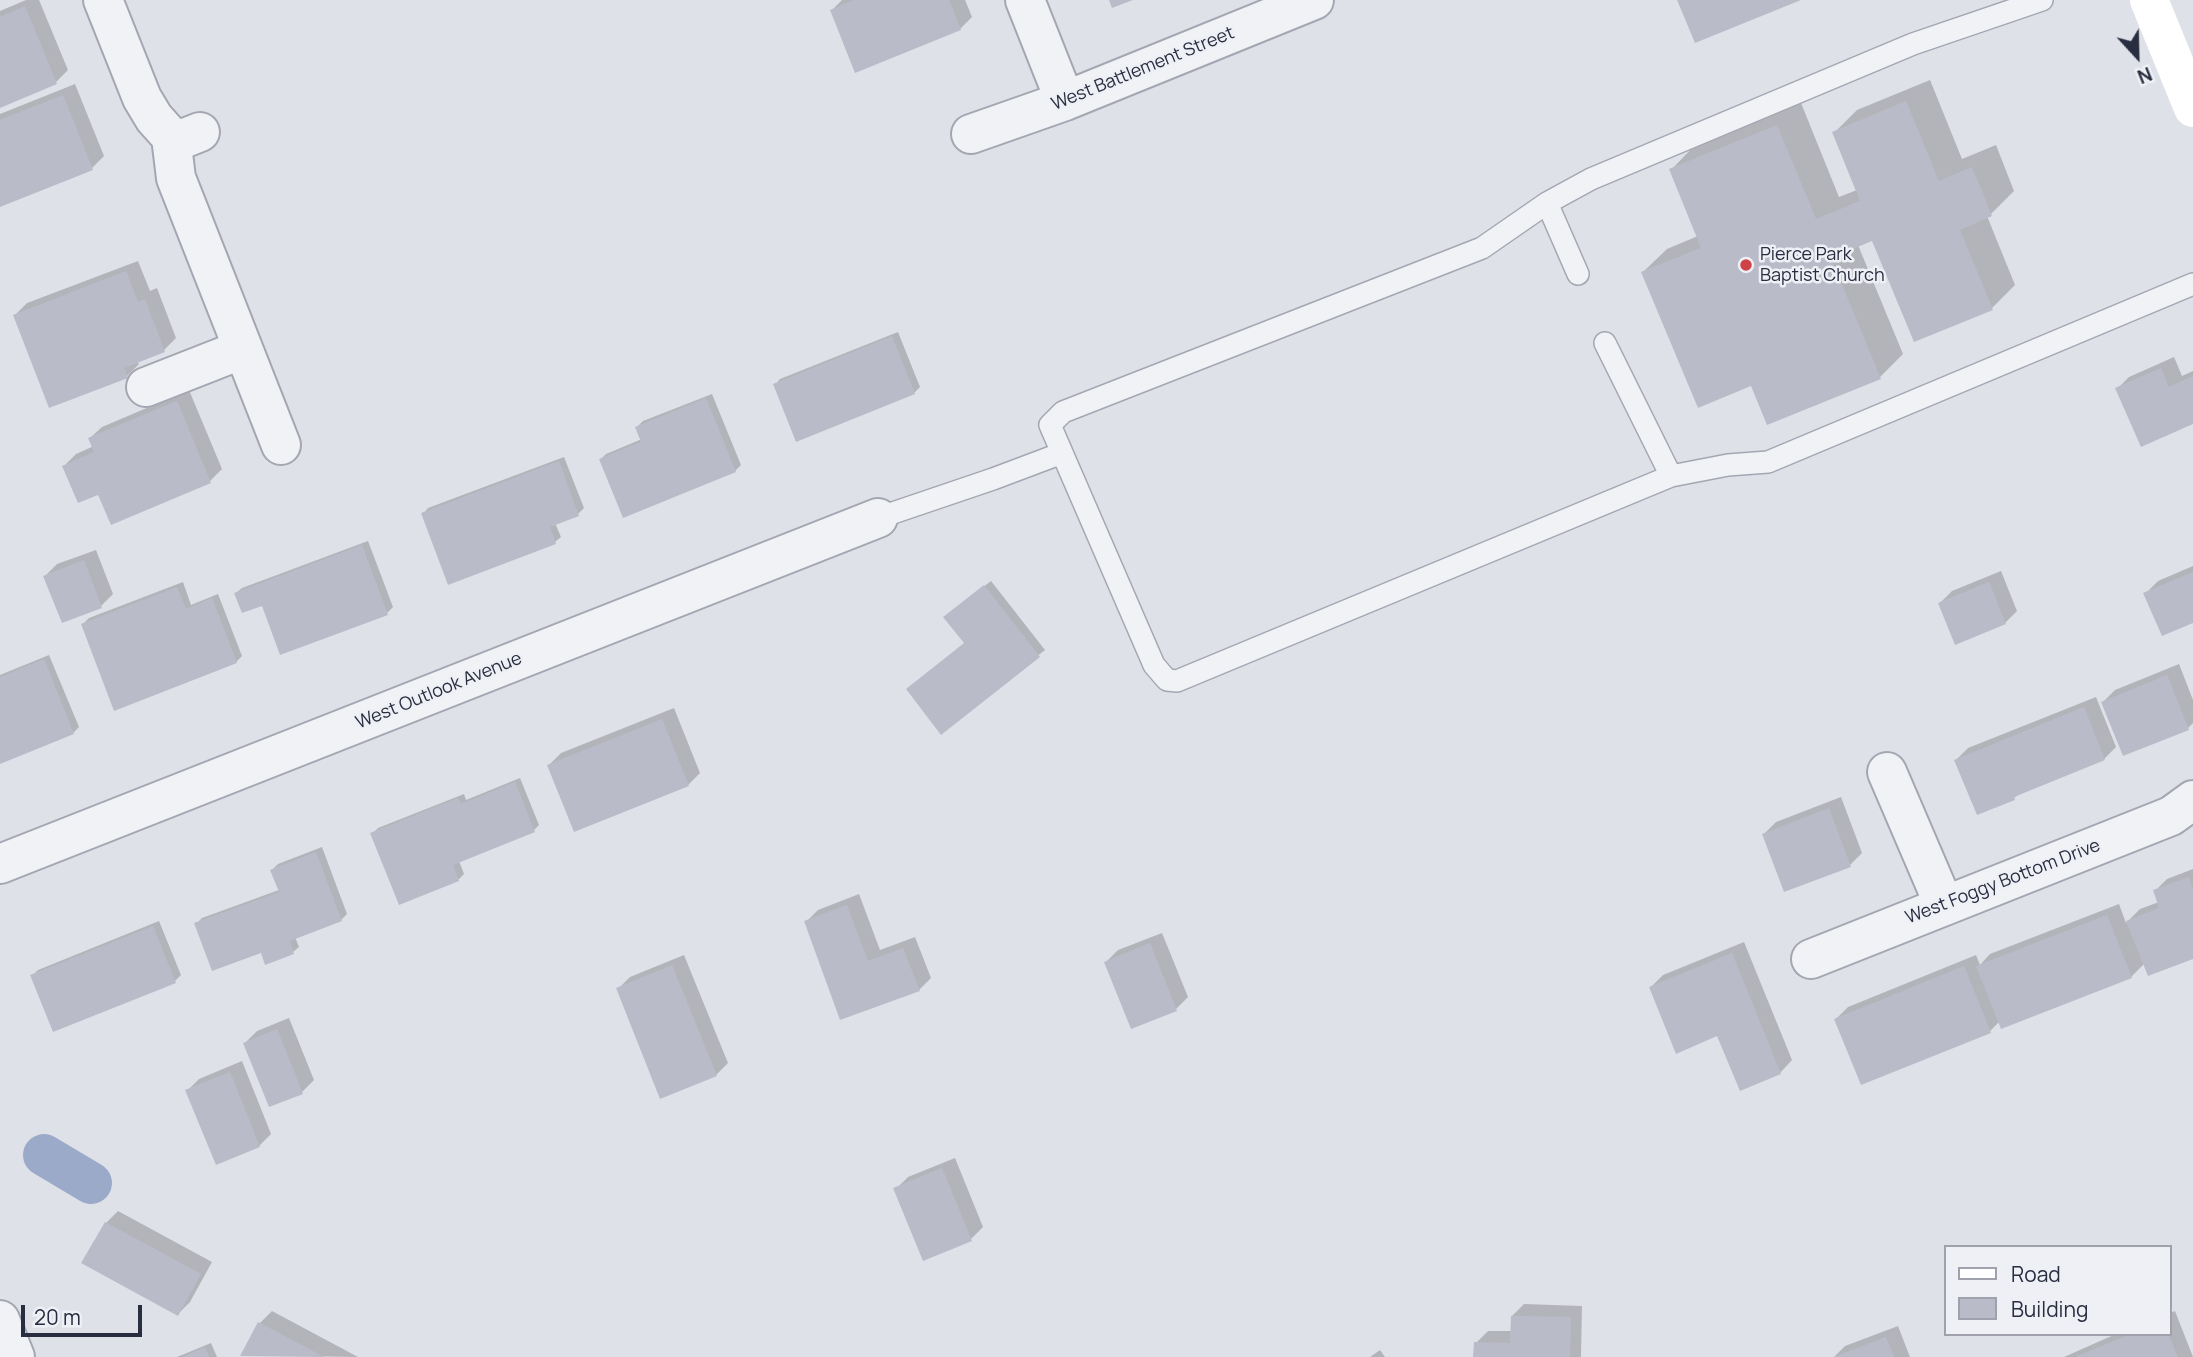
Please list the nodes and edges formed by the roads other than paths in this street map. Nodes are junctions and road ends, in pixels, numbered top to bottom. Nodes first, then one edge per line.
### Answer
1 (103, 0) edge
2 (1025, 0) edge
3 (1314, 0) edge
4 (2042, 0) edge
5 (2149, 0) edge
6 (1066, 102) junction
7 (2193, 106) edge
8 (971, 134) dead end
9 (1547, 203) junction
10 (1578, 274) dead end
11 (2193, 284) edge
12 (1605, 343) dead end
13 (243, 349) junction
14 (146, 387) dead end
15 (281, 445) dead end
16 (1062, 453) junction
17 (1671, 476) junction
18 (878, 519) joint
19 (1887, 772) dead end
20 (2193, 800) edge
21 (0, 864) edge
22 (1944, 905) junction
23 (1811, 959) dead end
24 (0, 1320) edge
25 (15, 1357) edge

1 - 13 street
2 - 6 street
3 - 6 street, West Battlement Street
4 - 9 lane
5 - 7 street
6 - 8 street, West Battlement Street
9 - 10 lane
9 - 16 lane
11 - 17 lane
12 - 17 lane
13 - 14 street
13 - 15 street
16 - 17 lane
16 - 18 lane
18 - 21 street, West Outlook Avenue
19 - 22 street
20 - 22 street, West Foggy Bottom Drive
22 - 23 street, West Foggy Bottom Drive
24 - 25 street

